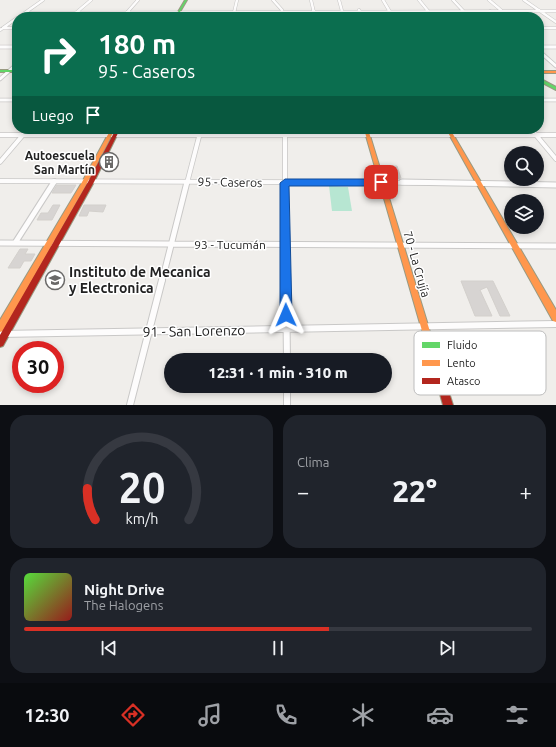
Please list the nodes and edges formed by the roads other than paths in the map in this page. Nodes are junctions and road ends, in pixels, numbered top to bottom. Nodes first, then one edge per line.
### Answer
1 (43, 0) edge
2 (91, 0) edge
3 (138, 0) edge
4 (187, 0) edge
5 (238, 0) edge
6 (274, 0) edge
7 (311, 0) edge
8 (339, 0) edge
9 (383, 0) edge
10 (419, 0) edge
11 (453, 0) edge
12 (489, 0) edge
13 (524, 0) edge
14 (360, 10) joint
15 (389, 10) junction
16 (428, 10) junction
17 (502, 10) junction
18 (282, 11) junction
19 (313, 11) junction
20 (342, 11) junction
21 (463, 11) junction
22 (490, 11) joint
23 (540, 11) junction
24 (556, 11) edge
25 (25, 12) joint
26 (77, 12) junction
27 (128, 12) joint
28 (181, 12) edge
29 (234, 12) joint
30 (544, 14) edge
31 (12, 22) edge
32 (556, 22) edge
33 (12, 28) edge
34 (544, 28) edge
35 (556, 28) edge
36 (1, 29) edge
37 (0, 47) edge
38 (12, 47) edge
39 (544, 47) edge
40 (556, 47) edge
41 (544, 55) edge
42 (556, 66) edge
43 (0, 71) edge
44 (10, 71) joint
45 (544, 72) edge
46 (556, 72) edge
47 (556, 77) edge
48 (544, 78) edge
49 (0, 79) edge
50 (544, 81) edge
51 (556, 89) edge
52 (0, 100) edge
53 (12, 100) edge
54 (544, 100) edge
55 (556, 100) edge
56 (326, 134) edge
57 (367, 134) edge
58 (423, 134) edge
59 (0, 135) edge
60 (23, 135) junction
61 (200, 135) junction
62 (452, 135) junction
63 (112, 136) junction
64 (285, 136) junction
65 (536, 136) junction
66 (556, 136) edge
67 (556, 159) edge
68 (0, 162) edge
69 (0, 181) edge
70 (54, 181) junction
71 (88, 182) junction
72 (188, 182) junction
73 (381, 182) junction
74 (285, 183) junction
75 (480, 184) junction
76 (556, 185) edge
77 (0, 243) edge
78 (15, 243) junction
79 (48, 244) junction
80 (55, 244) junction
81 (284, 244) junction
82 (399, 244) junction
83 (171, 245) junction
84 (514, 245) junction
85 (556, 246) edge
86 (556, 318) edge
87 (556, 324) edge
88 (424, 327) junction
89 (0, 328) edge
90 (286, 329) junction
91 (425, 331) edge
92 (150, 332) junction
93 (3, 334) edge
94 (0, 343) edge
95 (287, 353) edge
96 (287, 393) edge
97 (445, 395) edge
98 (130, 405) edge
99 (288, 405) edge
100 (448, 405) edge

1 - 25 street
2 - 26 street
3 - 27 street
4 - 28 main road
5 - 29 street
6 - 18 street
7 - 19 street
8 - 20 street
9 - 15 street
10 - 16 street
11 - 21 street
12 - 17 street
13 - 23 street
14 - 15 street
14 - 20 street
15 - 16 street
16 - 21 street
17 - 22 street
17 - 23 street
18 - 19 street
18 - 29 street
19 - 20 street
21 - 22 street
23 - 24 street
25 - 26 street
26 - 27 street
30 - 32 street
31 - 36 street
33 - 36 street
34 - 35 street
37 - 38 street
39 - 40 street
41 - 42 street
43 - 44 main road
44 - 49 street
45 - 46 main road
47 - 48 main road
50 - 51 main road
52 - 53 street
54 - 55 street
56 - 64 street
57 - 73 main road, 70 - La Crujía
58 - 62 street
59 - 60 street
60 - 63 street
60 - 68 street
61 - 63 street
61 - 64 street
61 - 72 street
62 - 65 street
62 - 75 main road
63 - 71 main road
64 - 74 street
65 - 66 street
65 - 67 street
69 - 70 street, 95 - Caseros
70 - 71 street, 95 - Caseros
70 - 78 street
71 - 72 street, 95 - Caseros
71 - 79 main road
71 - 80 main road
72 - 74 street, 95 - Caseros
72 - 83 street
73 - 74 street, 95 - Caseros
73 - 75 street, 95 - Caseros
73 - 82 main road, 70 - La Crujía
74 - 81 street
75 - 76 street, 95 - Caseros
75 - 84 main road
77 - 78 street, 93 - Tucumán
78 - 79 street, 93 - Tucumán
79 - 80 street, 93 - Tucumán
79 - 89 main road
80 - 83 street, 93 - Tucumán
80 - 93 main road
81 - 82 street, 93 - Tucumán
81 - 83 street, 93 - Tucumán
81 - 90 street
82 - 84 street, 93 - Tucumán
82 - 88 main road, 70 - La Crujía
83 - 92 street
84 - 85 street, 93 - Tucumán
84 - 86 main road
87 - 88 street, 91 - San Lorenzo
88 - 90 street, 91 - San Lorenzo
88 - 91 main road, 70 - La Crujía
90 - 92 street, 91 - San Lorenzo
90 - 95 street
92 - 93 street, 91 - San Lorenzo
92 - 98 street
93 - 94 main road
96 - 99 street
97 - 100 main road, 70 - La Crujía

